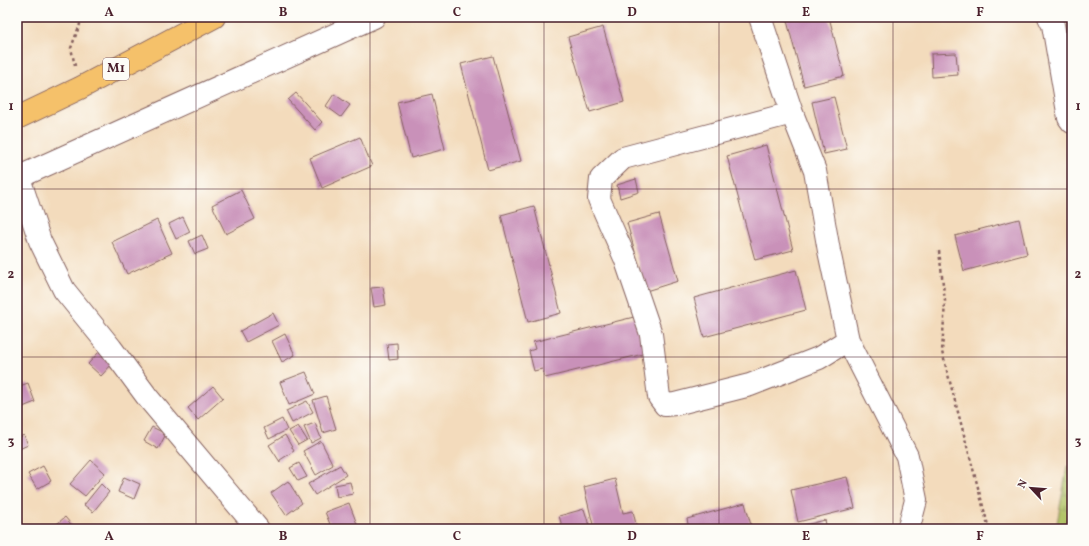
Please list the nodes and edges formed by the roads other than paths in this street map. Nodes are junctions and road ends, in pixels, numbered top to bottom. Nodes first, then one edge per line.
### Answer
1 (214, 17) edge
2 (374, 17) edge
3 (760, 17) edge
4 (1058, 25) edge
5 (792, 113) junction
6 (17, 118) edge
7 (1072, 122) edge
8 (17, 176) edge
9 (848, 340) junction
10 (258, 529) edge
11 (907, 529) edge

1 - 6 highway, M1
2 - 8 street
3 - 5 street
4 - 7 street
5 - 9 street
5 - 9 street
8 - 10 street
9 - 11 street

